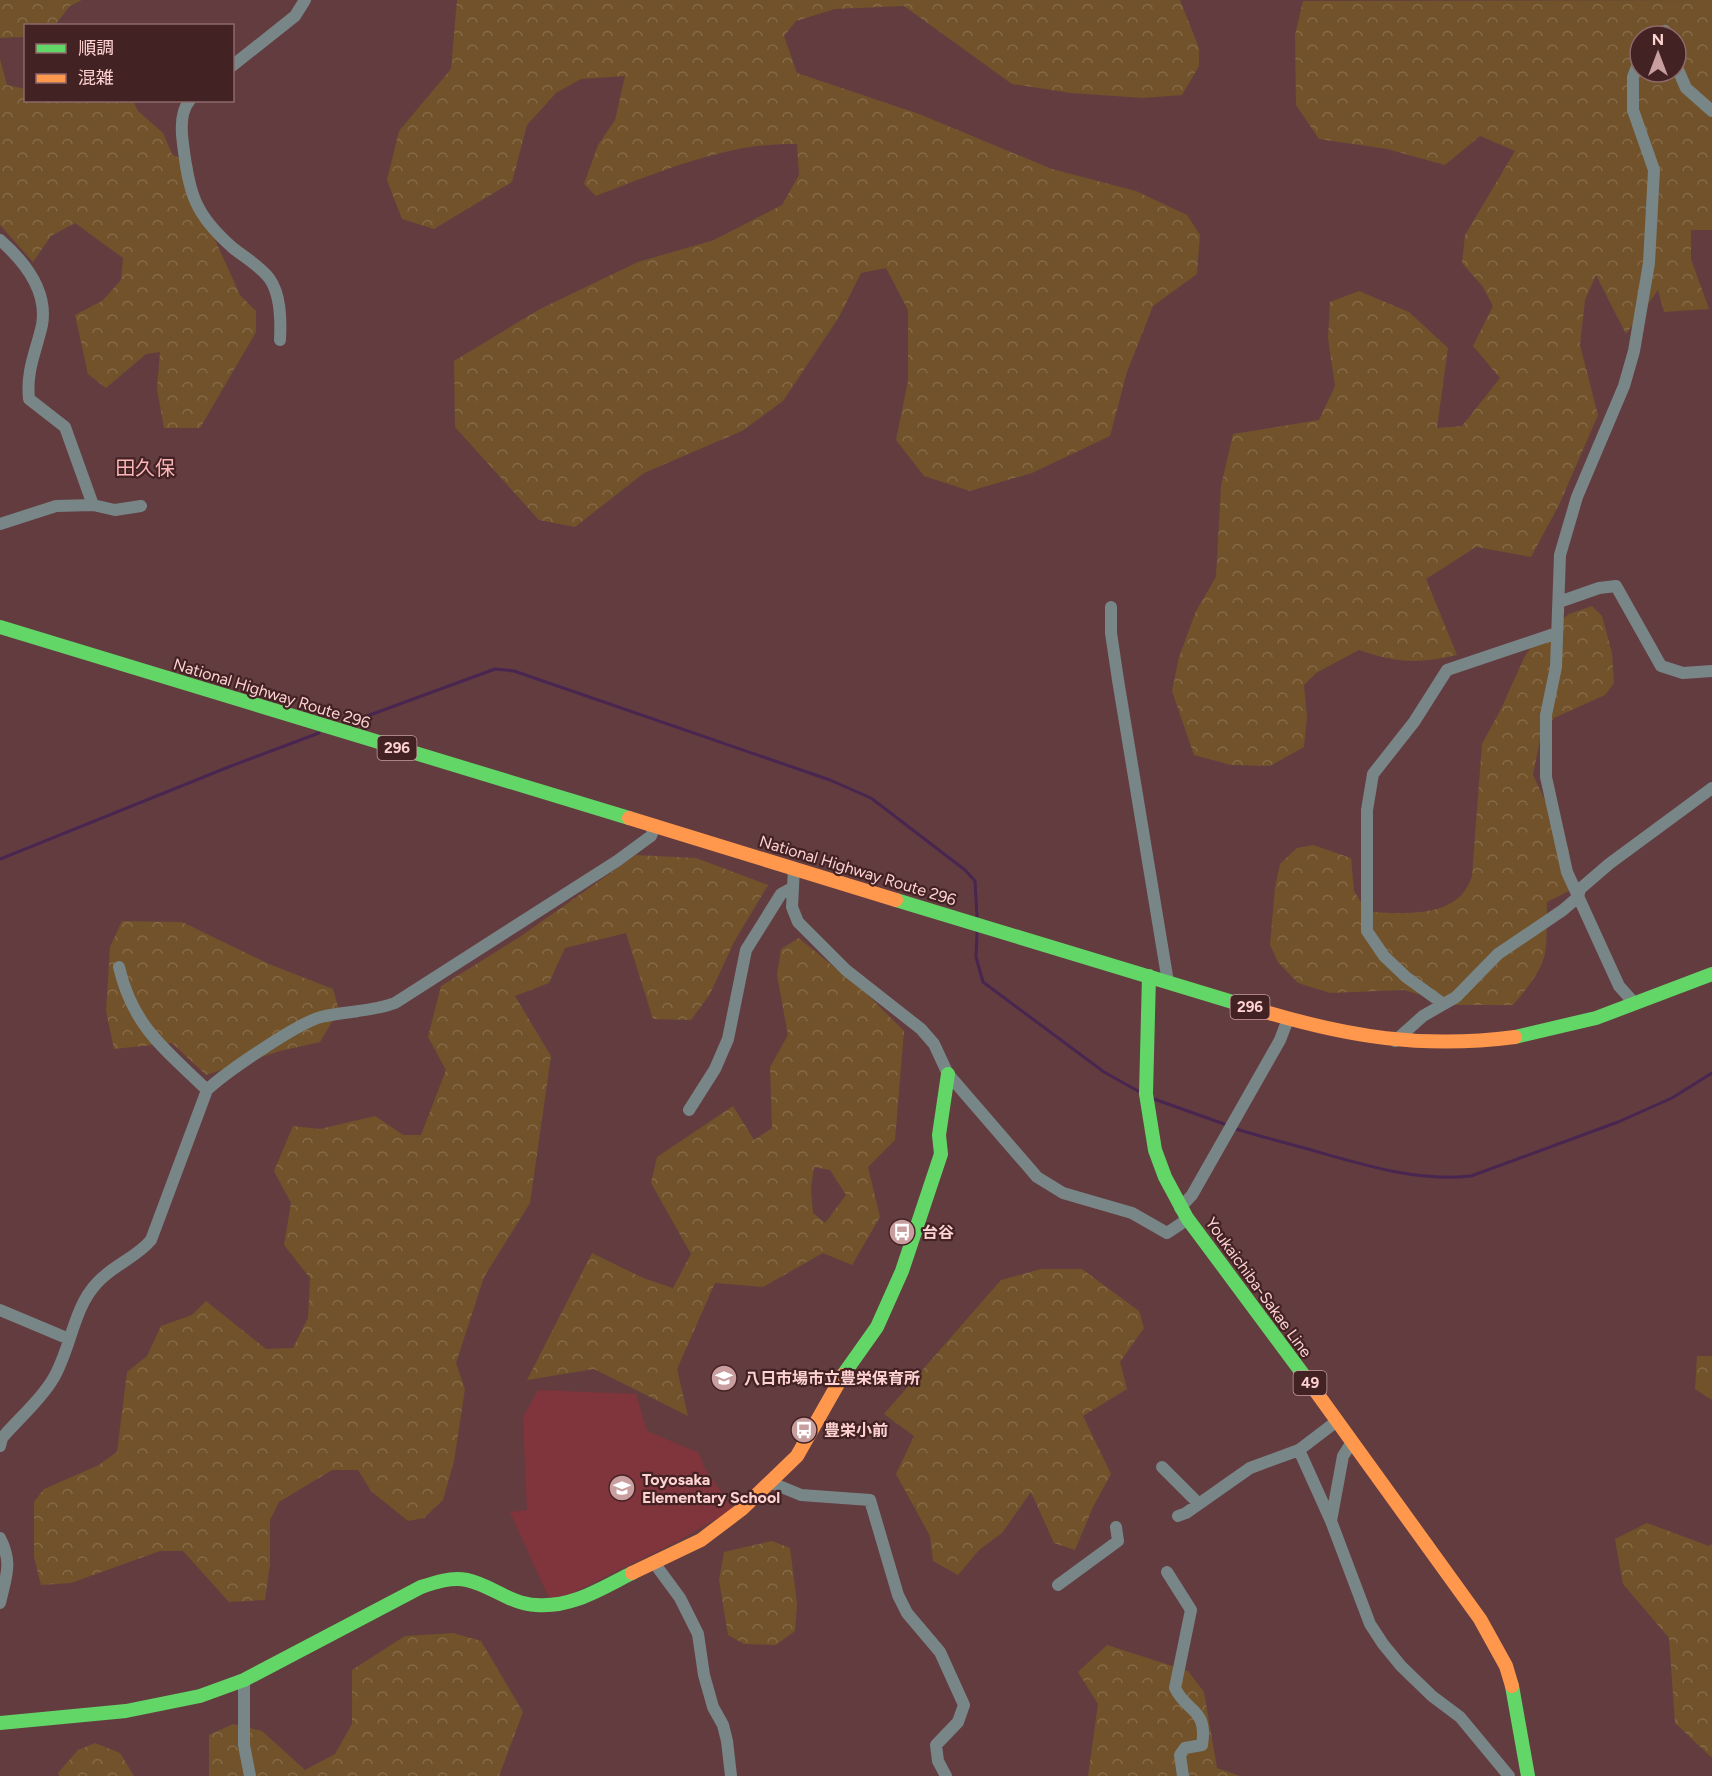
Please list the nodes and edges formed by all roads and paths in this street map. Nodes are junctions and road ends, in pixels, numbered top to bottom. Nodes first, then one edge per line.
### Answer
1 (305, 0) edge
2 (234, 64) edge
3 (1633, 84) edge
4 (1684, 84) edge
5 (189, 102) edge
6 (1712, 111) edge
7 (0, 240) edge
8 (280, 339) dead end
9 (93, 505) junction
10 (141, 506) dead end
11 (0, 524) edge
12 (1559, 602) junction
13 (1111, 607) dead end
14 (0, 627) edge
15 (1557, 633) junction
16 (1712, 671) edge
17 (1712, 788) edge
18 (655, 825) junction
19 (794, 868) junction
20 (792, 888) junction
21 (1578, 897) junction
22 (119, 966) dead end
23 (1712, 974) edge
24 (1149, 976) junction
25 (1168, 982) junction
26 (1442, 1004) junction
27 (1635, 1004) junction
28 (1288, 1018) junction
29 (1394, 1041) junction
30 (948, 1074) junction
31 (207, 1090) junction
32 (689, 1110) dead end
33 (1184, 1213) junction
34 (0, 1310) edge
35 (69, 1339) junction
36 (1337, 1421) junction
37 (1352, 1442) junction
38 (0, 1446) edge
39 (1299, 1450) junction
40 (1162, 1467) dead end
41 (772, 1483) junction
42 (1198, 1503) junction
43 (1178, 1515) dead end
44 (1331, 1521) junction
45 (1116, 1527) dead end
46 (0, 1538) edge
47 (655, 1564) junction
48 (1167, 1572) dead end
49 (1058, 1586) dead end
50 (0, 1603) edge
51 (244, 1680) junction
52 (0, 1723) edge
53 (250, 1776) edge
54 (731, 1776) edge
55 (946, 1776) edge
56 (1183, 1776) edge
57 (1509, 1776) edge
58 (1528, 1776) edge

1 - 2 street
3 - 12 street
4 - 6 street
5 - 8 street
7 - 9 street
9 - 10 street
9 - 11 street
12 - 15 street
12 - 16 street
13 - 25 street
14 - 18 main road, National Highway Route 296 / 296
15 - 21 street
15 - 26 street
17 - 21 street
18 - 19 main road, National Highway Route 296 / 296
18 - 31 street
19 - 20 street
19 - 24 main road, National Highway Route 296 / 296
20 - 30 street
20 - 32 street
21 - 26 street
21 - 27 street
22 - 31 street
23 - 27 main road, National Highway Route 296 / 296
24 - 25 main road, National Highway Route 296 / 296
24 - 33 main road, Youkaichiba-Sakae Line / 49
25 - 28 main road, National Highway Route 296 / 296
26 - 29 street
27 - 29 main road, National Highway Route 296 / 296
28 - 29 main road, National Highway Route 296 / 296
28 - 33 street
30 - 33 street
30 - 41 main road
31 - 35 street
33 - 36 main road, Youkaichiba-Sakae Line / 49
34 - 35 street
35 - 38 street
36 - 37 main road, Youkaichiba-Sakae Line / 49
36 - 39 street
37 - 44 street
37 - 58 main road, Youkaichiba-Sakae Line / 49
39 - 42 street
39 - 44 street
40 - 42 street
41 - 47 main road
41 - 55 street
42 - 43 street
44 - 57 street
45 - 49 street
46 - 50 street
47 - 51 main road
47 - 54 street
48 - 56 street
51 - 52 main road
51 - 53 street

